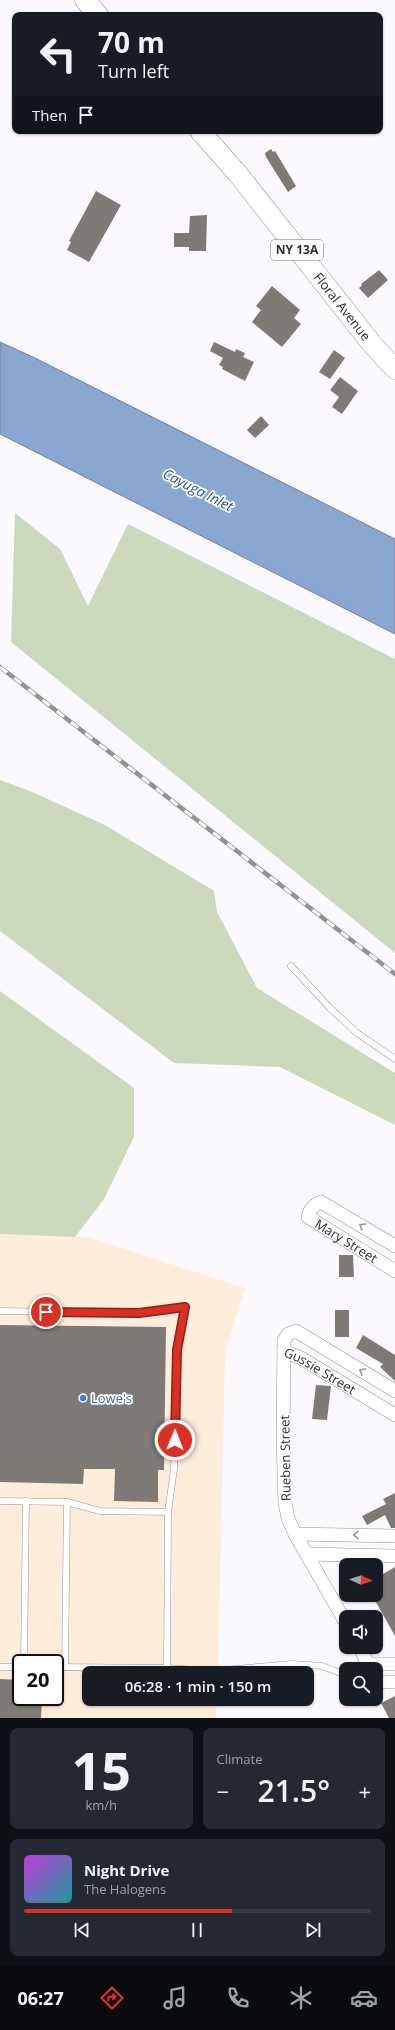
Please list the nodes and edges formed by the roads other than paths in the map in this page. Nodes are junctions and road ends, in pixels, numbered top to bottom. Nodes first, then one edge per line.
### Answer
1 (85, 0) edge
2 (95, 12) edge
3 (203, 134) edge
4 (395, 369) edge
5 (291, 966) dead end
6 (395, 1060) edge
7 (395, 1246) edge
8 (395, 1271) edge
9 (0, 1311) edge
10 (284, 1351) junction
11 (395, 1391) edge
12 (395, 1415) edge
13 (0, 1501) edge
14 (26, 1501) junction
15 (67, 1502) junction
16 (168, 1512) junction
17 (295, 1534) junction
18 (395, 1536) edge
19 (308, 1554) junction
20 (395, 1556) edge
21 (339, 1610) edge
22 (24, 1654) edge
23 (395, 1664) edge
24 (383, 1665) edge
25 (167, 1666) edge
26 (285, 1666) edge
27 (0, 1667) edge
28 (12, 1667) edge
29 (65, 1667) joint
30 (82, 1667) edge
31 (339, 1672) edge
32 (383, 1682) edge
33 (395, 1682) edge

1 - 2 main road
3 - 4 main road, Floral Avenue / NY 13A
5 - 6 lane
7 -> 8 street, Mary Street
9 - 16 lane
11 -> 10 street, Gussie Street
10 - 12 street, Gussie Street
10 - 17 street, Rueben Street
13 - 14 lane
14 - 15 lane
14 - 22 lane
15 - 16 lane
15 - 29 lane
16 - 25 lane
18 -> 17 street
17 - 19 street, Rueben Street
19 - 20 street
19 - 21 street, Rueben Street
23 - 24 street
26 - 31 lane
27 - 28 lane
29 - 30 lane
32 - 33 street

